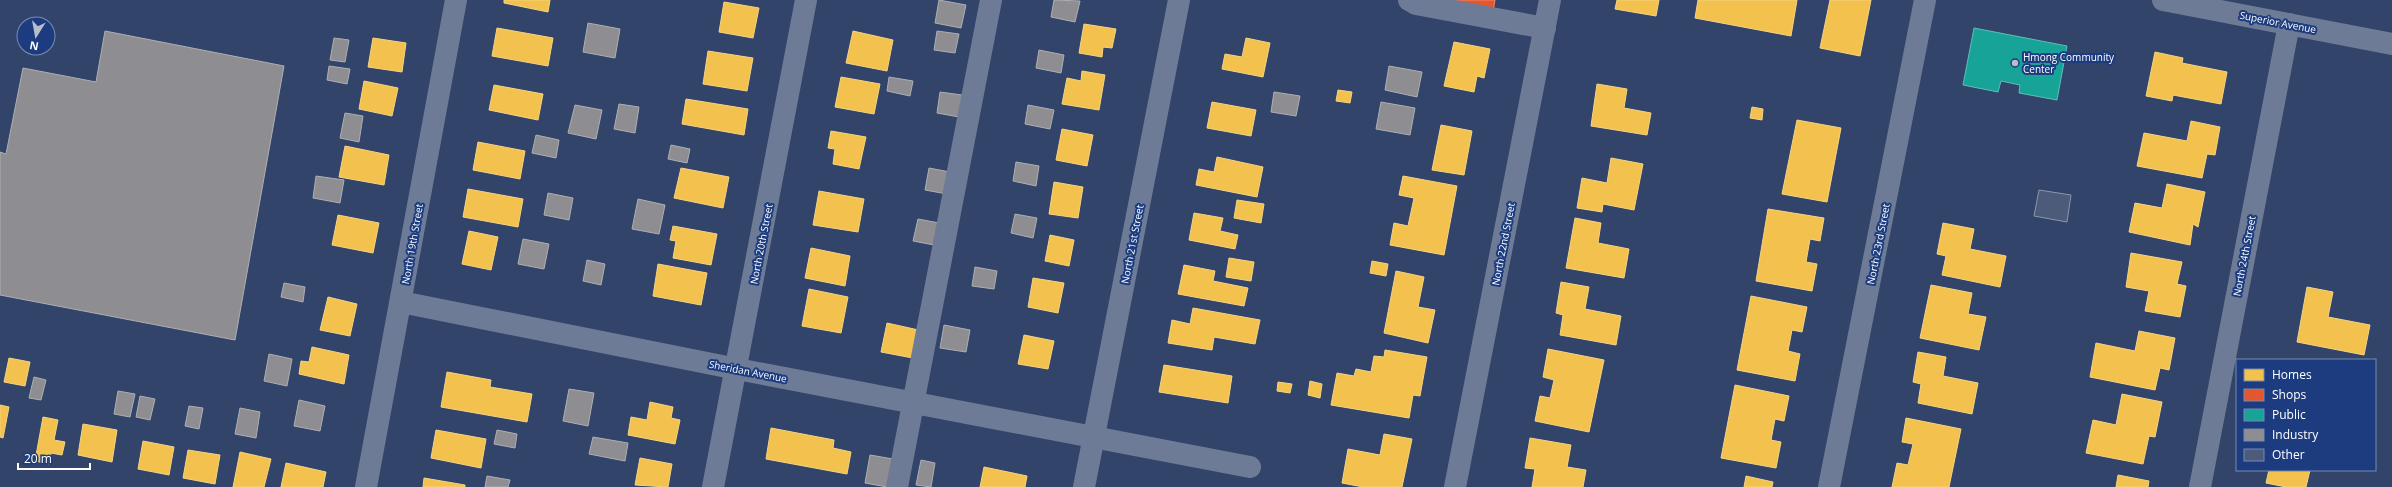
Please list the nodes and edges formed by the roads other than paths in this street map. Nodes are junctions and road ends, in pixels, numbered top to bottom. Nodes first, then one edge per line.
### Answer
1 (456, 0) edge
2 (806, 0) edge
3 (991, 0) edge
4 (1179, 0) edge
5 (1409, 0) edge
6 (1550, 0) edge
7 (1925, 0) edge
8 (2163, 0) edge
9 (2289, 24) junction
10 (1545, 28) junction
11 (2392, 44) edge
12 (401, 302) junction
13 (737, 369) junction
14 (915, 402) junction
15 (1095, 437) junction
16 (1250, 467) dead end
17 (366, 487) edge
18 (713, 487) edge
19 (897, 487) edge
20 (1084, 487) edge
21 (1455, 487) edge
22 (1829, 487) edge
23 (2200, 487) edge

1 - 12 street, North 19th Street
2 - 13 street, North 20th Street
3 - 14 street
4 - 15 street, North 21st Street
5 - 10 street
6 - 10 street, North 22nd Street
7 - 22 street, North 23rd Street
8 - 9 street, Superior Avenue
9 - 11 street, Superior Avenue
9 - 23 street, North 24th Street
10 - 21 street, North 22nd Street
12 - 13 street, Sheridan Avenue
12 - 17 street, North 19th Street
13 - 14 street, Sheridan Avenue
13 - 18 street, North 20th Street
14 - 15 street, Sheridan Avenue
14 - 19 street
15 - 16 street, Sheridan Avenue
15 - 20 street, North 21st Street

